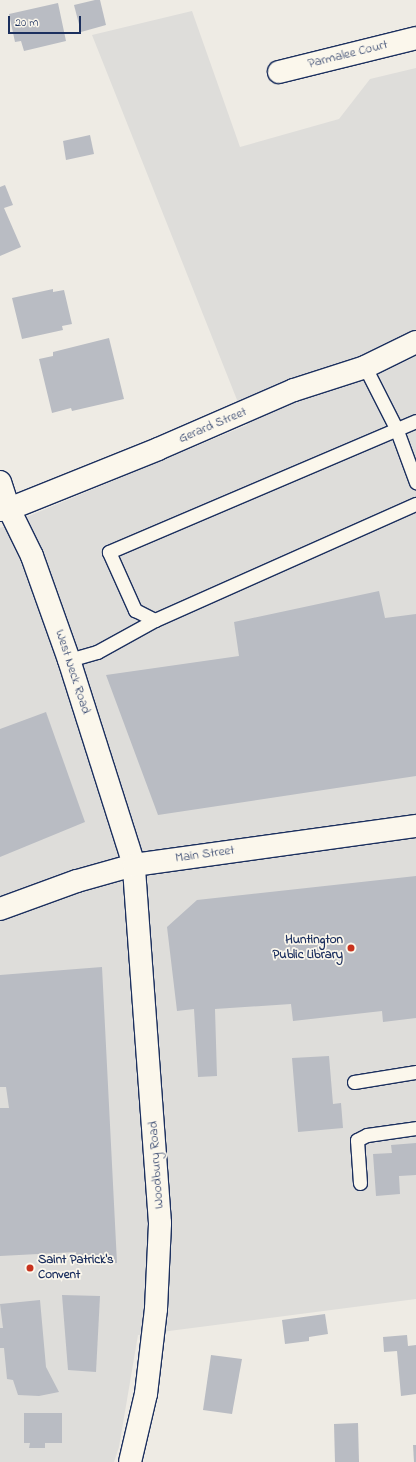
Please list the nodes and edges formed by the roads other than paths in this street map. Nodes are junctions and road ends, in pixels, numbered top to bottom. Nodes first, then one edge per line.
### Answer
1 (416, 38) edge
2 (279, 72) dead end
3 (416, 342) edge
4 (365, 366) junction
5 (416, 420) edge
6 (396, 428) junction
7 (0, 482) edge
8 (416, 482) edge
9 (416, 504) edge
10 (4, 509) edge
11 (155, 620) junction
12 (68, 660) junction
13 (416, 826) edge
14 (134, 865) junction
15 (0, 909) edge
16 (416, 1072) edge
17 (354, 1082) dead end
18 (416, 1128) edge
19 (360, 1183) dead end
20 (130, 1462) edge

1 - 2 main road, Parmalee Court
3 - 4 main road, Gerard Street
4 - 6 lane
4 - 10 main road, Gerard Street
5 - 6 lane
6 - 8 lane
6 - 11 lane
7 - 10 main road, West Neck Road
9 - 11 lane
10 - 12 main road, West Neck Road
11 - 12 lane
12 - 14 main road, West Neck Road
13 - 14 main road, Main Street
14 - 15 main road, Main Street
14 - 20 main road, Woodbury Road
16 - 17 lane
18 - 19 lane

